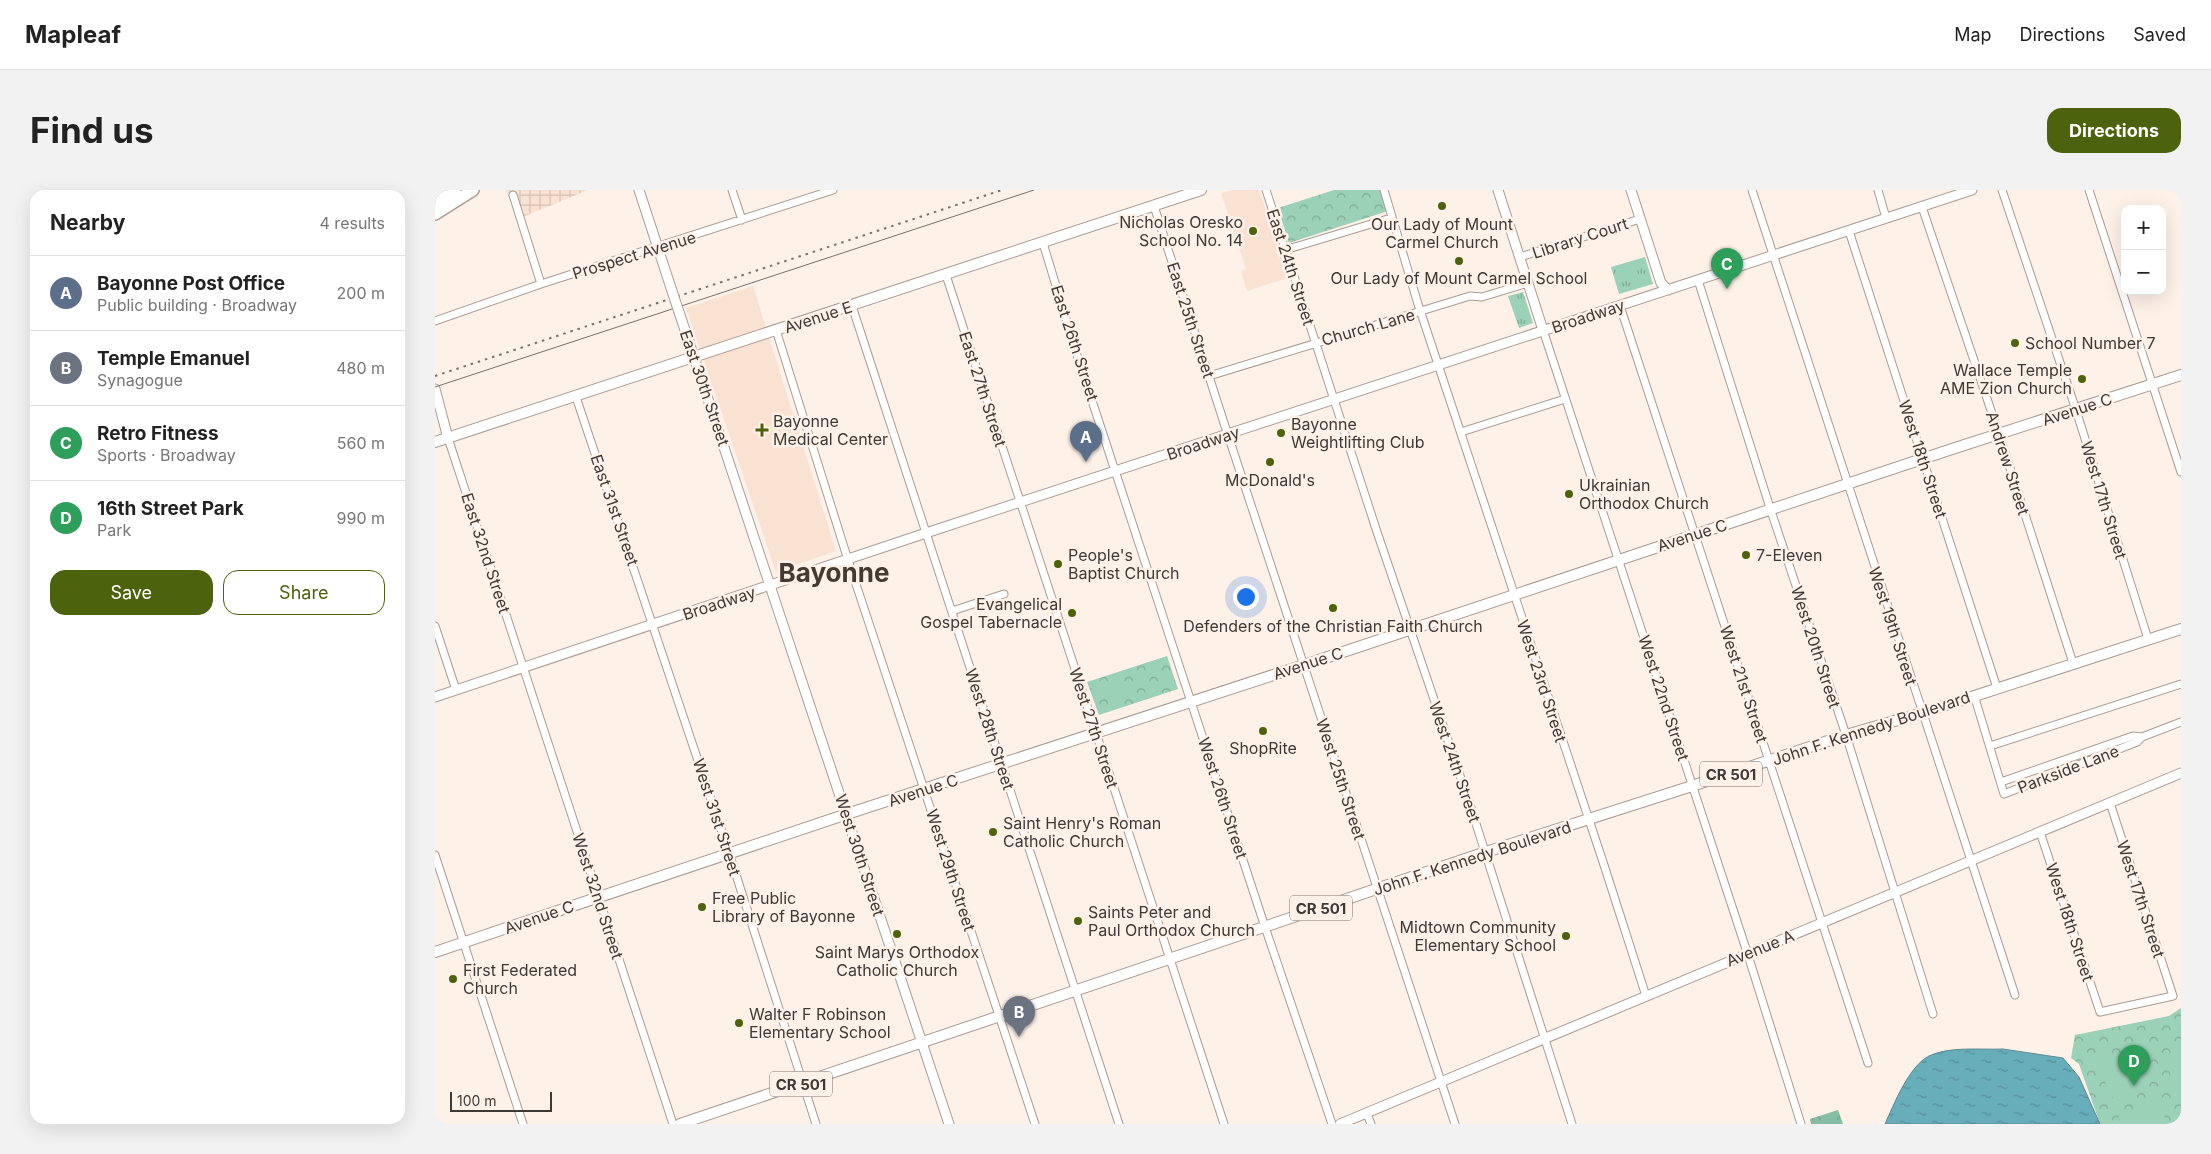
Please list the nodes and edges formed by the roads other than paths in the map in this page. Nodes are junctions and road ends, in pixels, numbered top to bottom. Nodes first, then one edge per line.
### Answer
1 (455, 190) edge
2 (473, 190) edge
3 (639, 190) edge
4 (732, 190) edge
5 (833, 190) edge
6 (1201, 190) edge
7 (1266, 190) edge
8 (1384, 190) edge
9 (1498, 190) edge
10 (1631, 190) edge
11 (1752, 190) edge
12 (1878, 190) edge
13 (1972, 190) edge
14 (2002, 190) edge
15 (2089, 190) edge
16 (819, 192) edge
17 (513, 195) dead end
18 (435, 203) edge
19 (1155, 206) junction
20 (1922, 206) junction
21 (435, 214) edge
22 (1391, 218) junction
23 (1886, 218) junction
24 (1640, 219) junction
25 (742, 220) junction
26 (1849, 231) junction
27 (1043, 242) junction
28 (658, 248) junction
29 (1285, 250) junction
30 (1772, 256) junction
31 (1520, 257) junction
32 (946, 275) junction
33 (1698, 280) junction
34 (1528, 283) junction
35 (541, 284) junction
36 (1668, 290) junction
37 (852, 306) junction
38 (1620, 306) junction
39 (1421, 312) junction
40 (435, 321) edge
41 (776, 330) junction
42 (1543, 330) junction
43 (1316, 342) junction
44 (696, 357) junction
45 (1439, 366) junction
46 (2181, 375) edge
47 (1209, 376) junction
48 (2152, 386) junction
49 (435, 390) edge
50 (576, 397) junction
51 (1565, 399) junction
52 (1335, 400) junction
53 (435, 407) edge
54 (2076, 410) junction
55 (1461, 432) junction
56 (1999, 434) junction
57 (1228, 435) junction
58 (448, 438) junction
59 (435, 442) edge
60 (1923, 459) junction
61 (1116, 472) junction
62 (2181, 472) edge
63 (1847, 485) junction
64 (1021, 503) junction
65 (1771, 510) junction
66 (926, 533) junction
67 (1694, 536) junction
68 (1619, 559) junction
69 (848, 560) junction
70 (771, 585) junction
71 (1004, 594) dead end
72 (1513, 596) junction
73 (951, 610) junction
74 (653, 624) junction
75 (435, 626) edge
76 (2181, 629) edge
77 (1410, 630) junction
78 (2148, 639) junction
79 (2073, 663) junction
80 (1304, 665) junction
81 (524, 668) junction
82 (2181, 684) edge
83 (1997, 688) junction
84 (456, 690) junction
85 (1974, 695) junction
86 (435, 697) edge
87 (1192, 701) junction
88 (1922, 713) junction
89 (2181, 722) edge
90 (1096, 732) junction
91 (1846, 735) junction
92 (2142, 737) junction
93 (1990, 746) junction
94 (1769, 761) junction
95 (1001, 764) junction
96 (2181, 773) edge
97 (2001, 782) junction
98 (1692, 786) junction
99 (925, 790) junction
100 (2110, 803) junction
101 (847, 814) junction
102 (1588, 820) junction
103 (2040, 832) junction
104 (1486, 852) junction
105 (729, 853) junction
106 (435, 855) edge
107 (1969, 861) junction
108 (1377, 889) junction
109 (1895, 891) junction
110 (598, 896) junction
111 (1821, 924) junction
112 (1265, 927) junction
113 (464, 943) junction
114 (435, 952) edge
115 (1747, 952) junction
116 (1170, 959) junction
117 (1076, 991) junction
118 (2015, 995) dead end
119 (1646, 996) junction
120 (2100, 1012) joint
121 (1933, 1014) dead end
122 (999, 1016) junction
123 (1545, 1038) junction
124 (922, 1043) junction
125 (1868, 1063) dead end
126 (1441, 1081) junction
127 (802, 1084) junction
128 (1367, 1114) junction
129 (523, 1124) edge
130 (673, 1124) edge
131 (680, 1124) edge
132 (816, 1124) edge
133 (949, 1124) edge
134 (1035, 1124) edge
135 (1119, 1124) edge
136 (1225, 1124) edge
137 (1333, 1124) edge
138 (1340, 1124) edge
139 (1371, 1124) edge
140 (1455, 1124) edge
141 (1572, 1124) edge
142 (1801, 1124) edge

1 - 18 highway
2 - 21 highway
3 - 28 street, East 30th Street
4 - 25 street
5 - 16 street, Prospect Avenue
6 - 19 main road, Avenue E
7 - 29 street, East 24th Street
8 - 22 street, West 23rd Street
9 - 31 street
10 - 24 street
11 - 30 street, West 19th Street
12 - 23 street
13 - 20 street, Broadway
14 - 54 street, West 17th Street
15 - 48 street
16 - 25 street, Prospect Avenue
17 - 35 street
19 - 27 main road, Avenue E
19 - 47 street, East 25th Street
20 - 23 street, Broadway
20 - 56 street, Andrew Street
22 - 29 street
22 - 39 street, West 23rd Street
23 - 26 street, Broadway
24 - 31 street, Library Court
24 - 36 street
25 - 28 street, Prospect Avenue
26 - 30 street, Broadway
26 - 60 street, West 18th Street
27 - 32 main road, Avenue E
27 - 61 street, East 26th Street
28 - 35 street, Prospect Avenue
28 - 44 street, East 30th Street, bridge
29 - 43 street, East 24th Street
30 - 33 street, Broadway
30 - 63 street, West 19th Street
31 - 34 street
32 - 37 main road, Avenue E
32 - 64 street, East 27th Street
33 - 36 street, Broadway
33 - 65 street, West 20th Street
34 - 39 street, Church Lane
34 - 42 street
35 - 40 street, Prospect Avenue
36 - 38 street, Broadway
37 - 41 main road, Avenue E
37 - 66 street, West 28th Street
38 - 42 street, Broadway
38 - 67 street, West 21st Street
39 - 43 street, Church Lane
39 - 45 street, West 23rd Street
41 - 44 main road, Avenue E
41 - 69 street, West 29th Street
42 - 45 street, Broadway
42 - 51 street, West 22nd Street
43 - 47 street, Church Lane
43 - 52 street, East 24th Street
44 - 50 main road, Avenue E
44 - 70 street, East 30th Street
45 - 52 street, Broadway
45 - 55 street, West 23rd Street
46 - 48 main road, Avenue C
47 - 57 street, East 25th Street
48 - 54 main road, Avenue C
48 - 62 street
49 - 58 street, East 32nd Street
50 - 58 main road, Avenue E
50 - 74 street, East 31st Street
51 - 55 street
51 - 68 street, West 22nd Street
52 - 57 street, Broadway
52 - 77 street, West 24th Street
53 - 58 street, East 32nd Street
54 - 56 main road, Avenue C
54 - 78 street, West 17th Street
55 - 72 street, West 23rd Street
56 - 60 main road, Avenue C
56 - 79 street, Andrew Street
57 - 61 street, Broadway
57 - 80 street, West 25th Street
58 - 59 main road, Avenue E
58 - 81 street, East 32nd Street
60 - 63 main road, Avenue C
60 - 83 street, West 18th Street
61 - 64 street, Broadway
61 - 87 street, West 26th Street
63 - 65 main road, Avenue C
63 - 88 street, West 19th Street
64 - 66 street, Broadway
64 - 90 street, West 27th Street
65 - 67 main road, Avenue C
65 - 91 street, West 20th Street
66 - 69 street, Broadway
66 - 73 street, West 28th Street
67 - 68 main road, Avenue C
67 - 94 street, West 21st Street
68 - 72 main road, Avenue C
68 - 98 street, West 22nd Street
69 - 70 street, Broadway
69 - 99 street, West 29th Street
70 - 74 street, Broadway
70 - 101 street, West 30th Street
71 - 73 street
72 - 77 main road, Avenue C
72 - 102 street, West 23rd Street
73 - 95 street, West 28th Street
74 - 81 street, Broadway
74 - 105 street, West 31st Street
75 - 84 street
76 - 78 main road, John F. Kennedy Boulevard / CR 501
77 - 80 main road, Avenue C
77 - 104 street, West 24th Street
78 - 79 main road, John F. Kennedy Boulevard / CR 501
79 - 83 main road, John F. Kennedy Boulevard / CR 501
80 - 87 main road, Avenue C
80 - 108 street, West 25th Street
81 - 84 street, Broadway
81 - 110 street, West 32nd Street
82 - 93 street
83 - 85 main road, John F. Kennedy Boulevard / CR 501
84 - 86 street, Broadway
85 - 88 main road, John F. Kennedy Boulevard / CR 501
85 - 93 street, Parkside Lane
87 - 90 main road, Avenue C
87 - 112 street, West 26th Street
88 - 91 main road, John F. Kennedy Boulevard / CR 501
88 - 107 street, West 19th Street
89 - 92 street, Parkside Lane
90 - 95 main road, Avenue C
90 - 116 street, West 27th Street
91 - 94 main road, John F. Kennedy Boulevard / CR 501
91 - 109 street, West 20th Street
92 - 97 street, Parkside Lane
92 - 97 street, Parkside Lane
93 - 97 street, Parkside Lane
94 - 98 main road, John F. Kennedy Boulevard / CR 501
94 - 111 street, West 21st Street
95 - 99 main road, Avenue C
95 - 117 street, West 28th Street
96 - 100 street, Avenue A
98 - 102 main road, John F. Kennedy Boulevard / CR 501
98 - 115 street, West 22nd Street
99 - 101 main road, Avenue C
99 - 122 street, West 29th Street
100 - 103 street, Avenue A
100 - 120 street, West 17th Street
101 - 105 main road, Avenue C
101 - 124 street, West 30th Street
102 - 104 main road, John F. Kennedy Boulevard / CR 501
102 - 119 street, West 23rd Street
103 - 107 street, Avenue A
103 - 120 street, West 18th Street
104 - 108 main road, John F. Kennedy Boulevard / CR 501
104 - 123 street, West 24th Street
105 - 110 main road, Avenue C
105 - 127 street, West 31st Street
106 - 113 street
107 - 109 street, Avenue A
107 - 118 street, West 19th Street
108 - 112 main road, John F. Kennedy Boulevard / CR 501
108 - 126 street, West 25th Street
109 - 111 street, Avenue A
109 - 121 street, West 20th Street
110 - 113 main road, Avenue C
110 - 130 street, West 32nd Street
111 - 115 street, Avenue A
111 - 125 street, West 21st Street
112 - 116 main road, John F. Kennedy Boulevard / CR 501
112 - 137 street, West 26th Street
113 - 114 main road, Avenue C
113 - 129 street
115 - 119 street, Avenue A
115 - 142 street, West 22nd Street
116 - 117 main road, John F. Kennedy Boulevard / CR 501
116 - 136 street, West 27th Street
117 - 122 main road, John F. Kennedy Boulevard / CR 501
117 - 135 street, West 28th Street
119 - 123 street, Avenue A
122 - 124 main road, John F. Kennedy Boulevard / CR 501
122 - 134 street, West 29th Street
123 - 126 street, Avenue A
123 - 141 street, West 24th Street
124 - 127 main road, John F. Kennedy Boulevard / CR 501
124 - 133 street, West 30th Street
126 - 128 street, Avenue A
126 - 140 street, West 25th Street
127 - 131 main road, John F. Kennedy Boulevard / CR 501
127 - 132 street, West 31st Street
128 - 138 street, Avenue A
128 - 139 street

